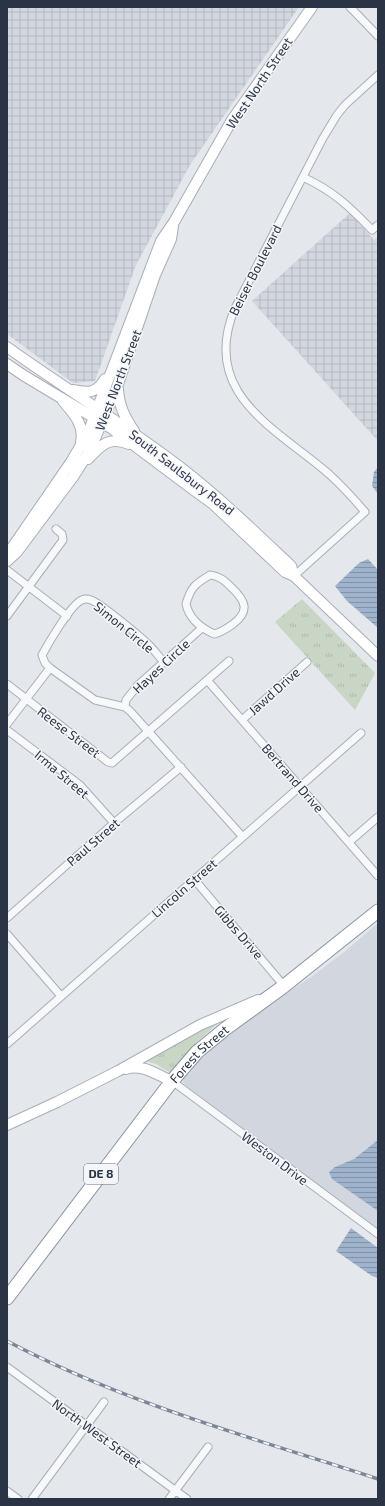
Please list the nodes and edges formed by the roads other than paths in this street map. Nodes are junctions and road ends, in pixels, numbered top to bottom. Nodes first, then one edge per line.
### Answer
1 (350, 7) edge
2 (312, 8) edge
3 (378, 36) edge
4 (378, 75) edge
5 (303, 177) junction
6 (174, 222) junction
7 (378, 225) edge
8 (7, 347) edge
9 (7, 364) edge
10 (113, 368) junction
11 (118, 387) junction
12 (68, 389) junction
13 (60, 397) junction
14 (100, 416) junction
15 (136, 441) junction
16 (78, 449) junction
17 (73, 477) junction
18 (56, 529) dead end
19 (7, 555) edge
20 (7, 562) edge
21 (7, 570) edge
22 (294, 576) junction
23 (29, 587) junction
24 (7, 616) edge
25 (67, 616) junction
26 (202, 628) junction
27 (378, 656) edge
28 (229, 661) dead end
29 (164, 662) junction
30 (307, 662) dead end
31 (50, 668) junction
32 (208, 680) junction
33 (7, 684) edge
34 (26, 699) junction
35 (125, 707) junction
36 (242, 720) junction
37 (7, 724) edge
38 (7, 730) edge
39 (149, 731) junction
40 (361, 733) dead end
41 (181, 767) junction
42 (299, 786) junction
43 (378, 817) edge
44 (114, 823) junction
45 (242, 836) junction
46 (349, 842) junction
47 (378, 876) edge
48 (194, 879) junction
49 (378, 911) edge
50 (7, 918) edge
51 (7, 934) edge
52 (284, 986) junction
53 (273, 994) junction
54 (61, 996) junction
55 (8, 1040) edge
56 (118, 1071) junction
57 (172, 1081) junction
58 (7, 1125) edge
59 (378, 1234) edge
60 (7, 1298) edge
61 (7, 1367) edge
62 (104, 1402) dead end
63 (87, 1425) junction
64 (208, 1447) dead end
65 (7, 1491) edge
66 (175, 1491) junction
67 (18, 1499) edge
68 (32, 1499) edge
69 (169, 1499) edge
70 (186, 1499) edge

1 - 3 street
2 - 6 main road, West North Street
4 - 5 street, Beiser Boulevard
5 - 7 street
5 - 22 street, Beiser Boulevard
6 - 10 main road, West North Street
6 - 11 main road, West North Street
8 - 12 main road
9 - 13 main road
10 - 12 main road
10 - 14 main road, West North Street
11 - 14 main road, West North Street
11 - 15 main road
12 - 14 main road
13 - 14 main road
13 - 16 main road
14 - 15 main road, South Saulsbury Road
14 - 16 main road, West North Street
14 - 17 main road, West North Street
15 - 17 main road
15 - 22 main road, South Saulsbury Road
16 - 19 main road, West North Street
17 - 20 main road, West North Street
18 - 23 street
21 - 23 street
22 - 27 main road, South Saulsbury Road
23 - 24 street
23 - 25 street
25 - 29 street, Simon Circle
25 - 31 street, Simon Circle
26 - 26 street
26 - 29 street, Hayes Circle
28 - 32 street, Reese Street
29 - 35 street, Hayes Circle
30 - 36 street, Jawd Drive
31 - 34 street
31 - 35 street
32 - 36 street, Bertrand Drive
32 - 39 street, Reese Street
33 - 34 street, Reese Street
34 - 37 street
34 - 39 street, Reese Street
35 - 39 street
36 - 42 street, Bertrand Drive
38 - 44 street, Irma Street
39 - 41 street
40 - 42 street, Lincoln Street
41 - 44 street, Paul Street
41 - 45 street
42 - 45 street, Lincoln Street
42 - 46 street, Bertrand Drive
43 - 46 street
44 - 50 street, Paul Street
45 - 48 street, Lincoln Street
46 - 47 street, Bertrand Drive
48 - 52 street, Gibbs Drive
48 - 54 street, Lincoln Street
49 - 52 highway, Forest Street / DE 8
51 - 54 street
52 - 53 highway, Forest Street / DE 8
53 - 56 main road, Forest Street
53 - 57 highway, Forest Street / DE 8
54 - 55 street, Lincoln Street
56 - 57 main road, Forest Street
56 - 58 main road, Forest Street
57 - 59 street, Weston Drive
57 - 60 highway, DE 8
61 - 63 street, North West Street
62 - 63 street
63 - 66 street, North West Street
63 - 68 street
64 - 66 street
65 - 67 street
66 - 69 street
66 - 70 street, North West Street

